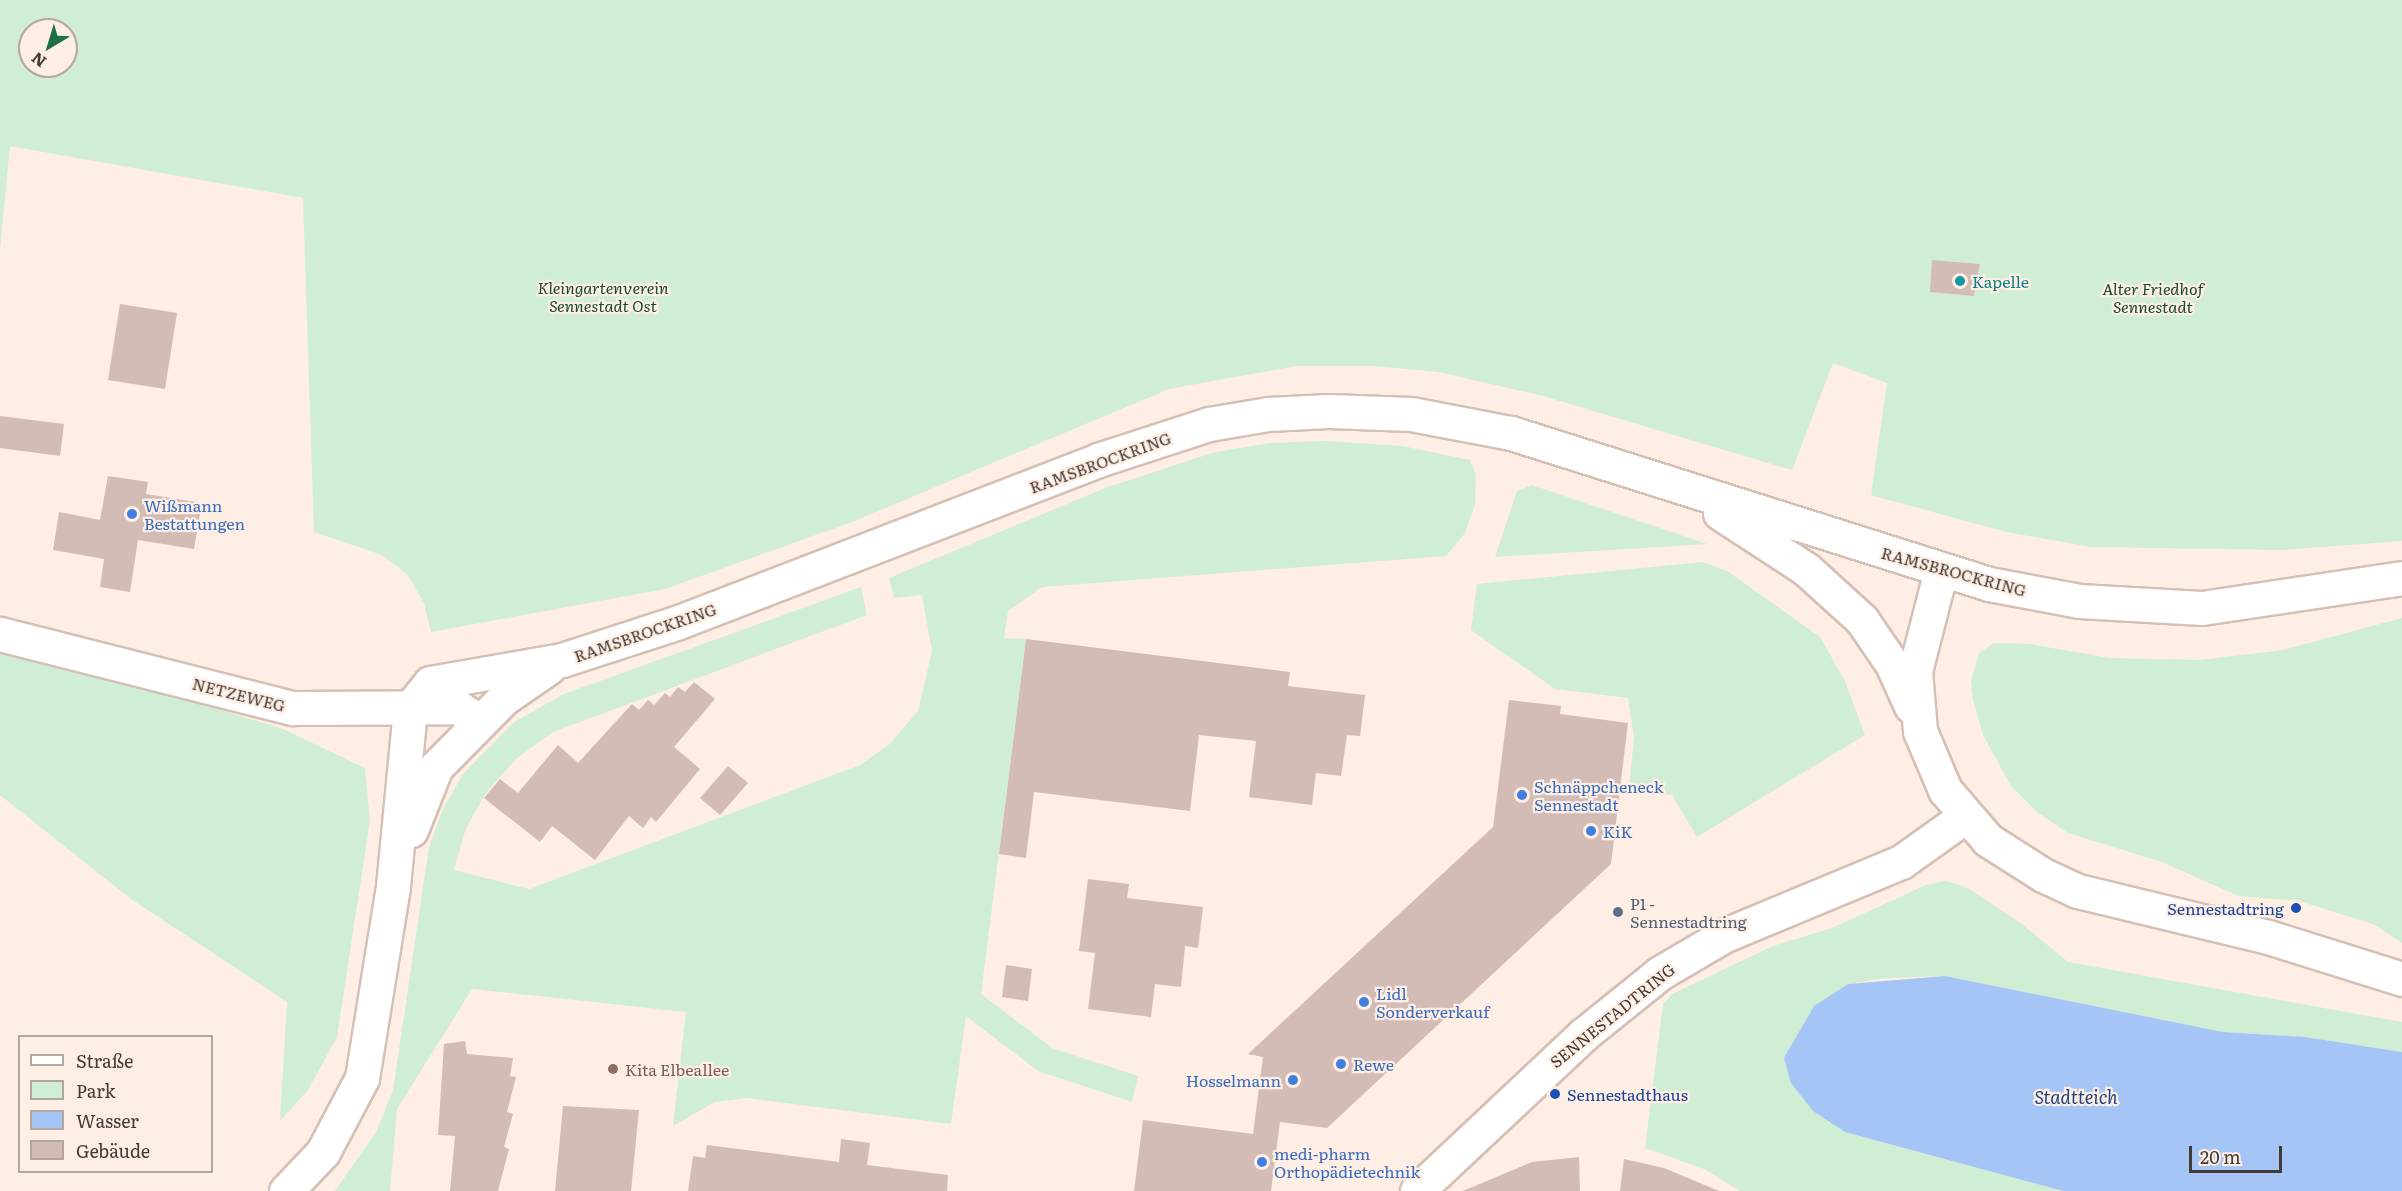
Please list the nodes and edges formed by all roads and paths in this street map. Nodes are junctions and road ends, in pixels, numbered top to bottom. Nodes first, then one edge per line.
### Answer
1 (1657, 480) junction
2 (1941, 570) junction
3 (2402, 578) edge
4 (0, 634) edge
5 (562, 660) junction
6 (410, 708) junction
7 (478, 721) junction
8 (1920, 731) junction
9 (1964, 817) junction
10 (393, 886) junction
11 (2402, 978) edge
12 (286, 1191) edge
13 (1417, 1191) edge

1 - 2 street, RAMSBROCKRING
1 - 5 street, RAMSBROCKRING
1 - 8 street, RAMSBROCKRING
2 - 3 street, RAMSBROCKRING
2 - 8 street
4 - 6 street, NETZEWEG
5 - 6 street, RAMSBROCKRING
5 - 7 street, RAMSBROCKRING
6 - 7 street, NETZEWEG
6 - 10 street, RAMSBROCKRING
7 - 10 street, RAMSBROCKRING
8 - 9 street
9 - 11 street
9 - 13 street, SENNESTADTRING
10 - 12 street, RAMSBROCKRING

